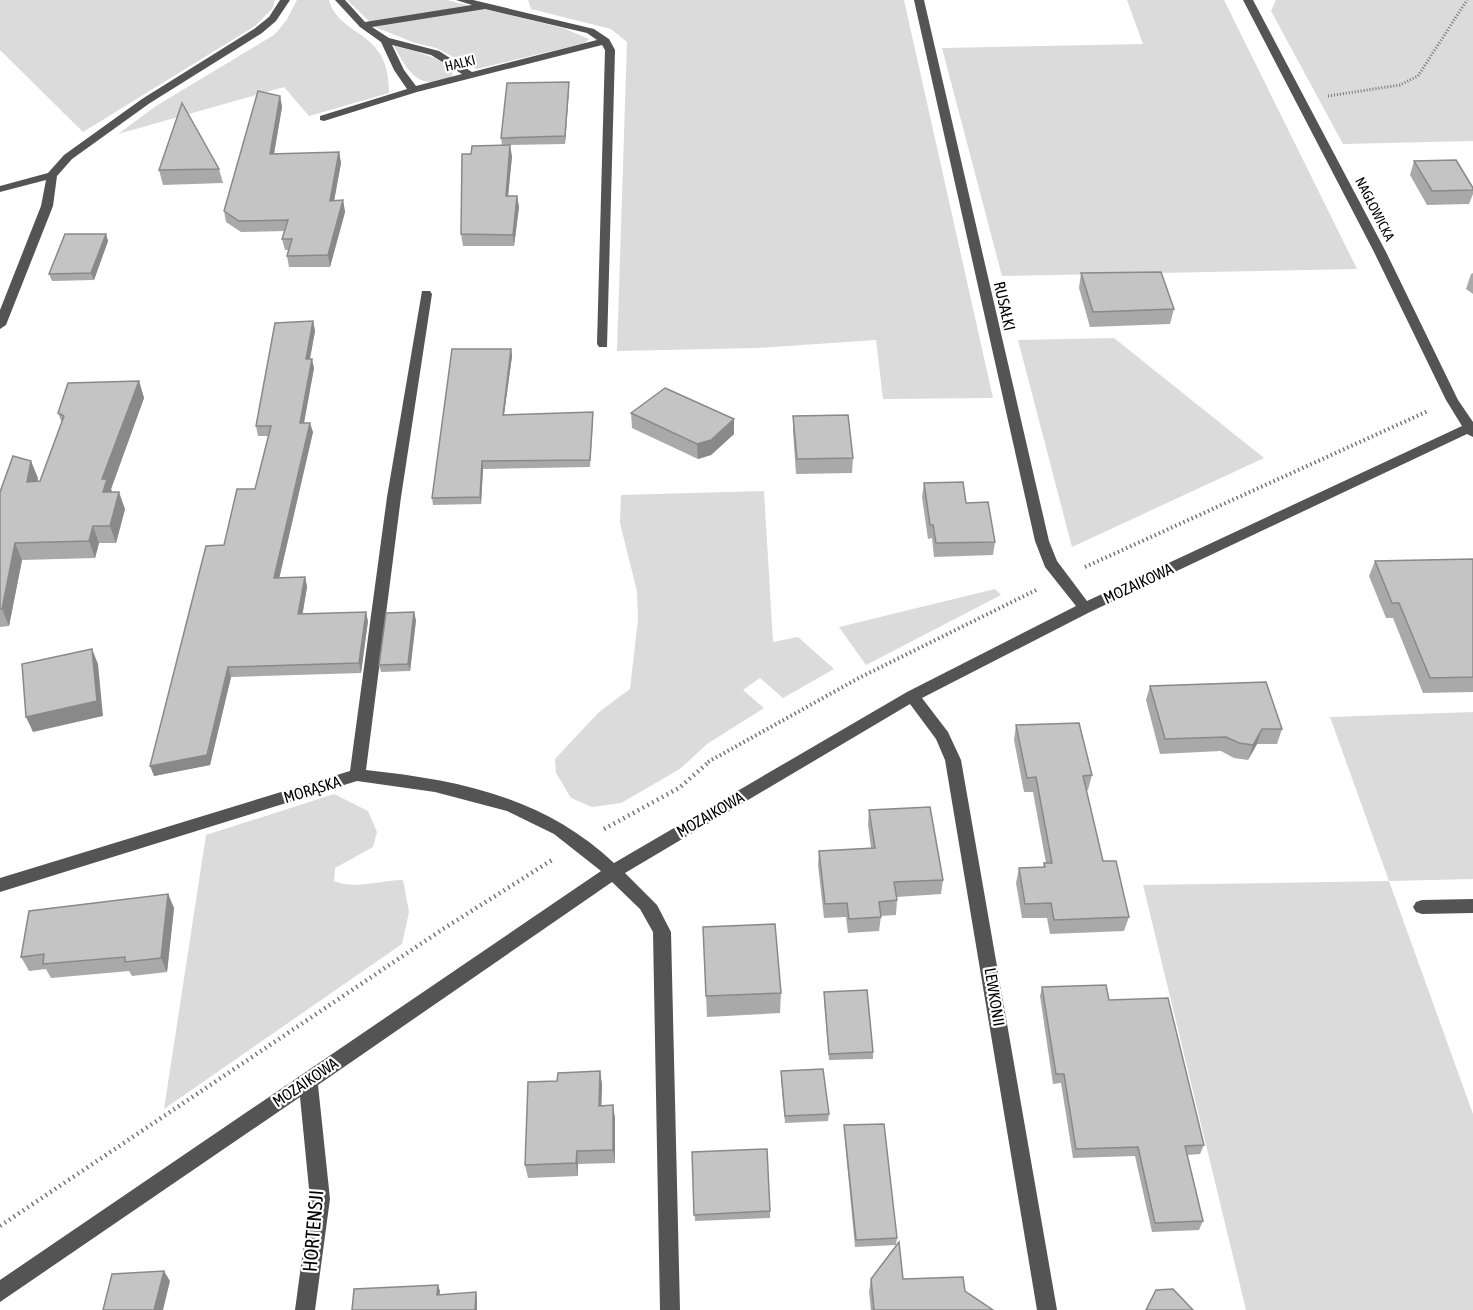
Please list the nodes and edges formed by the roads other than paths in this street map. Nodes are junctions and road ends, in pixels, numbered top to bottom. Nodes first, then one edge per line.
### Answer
1 (285, 0) edge
2 (340, 0) edge
3 (461, 0) edge
4 (504, 0) edge
5 (919, 0) edge
6 (1248, 0) edge
7 (485, 6) junction
8 (363, 25) junction
9 (385, 40) junction
10 (605, 41) junction
11 (472, 76) junction
12 (413, 90) junction
13 (324, 118) dead end
14 (52, 175) junction
15 (0, 189) edge
16 (426, 294) dead end
17 (0, 325) edge
18 (603, 344) dead end
19 (1472, 429) edge
20 (1085, 608) junction
21 (912, 696) junction
22 (357, 775) junction
23 (613, 872) junction
24 (0, 885) edge
25 (1473, 906) edge
26 (1422, 907) dead end
27 (308, 1080) junction
28 (0, 1292) edge
29 (305, 1310) edge
30 (670, 1310) edge
31 (1047, 1310) edge

1 - 14 street
2 - 8 street
3 - 7 street
4 - 7 street
5 - 20 street, RUSAŁKI
6 - 19 street, NAGŁOWICKA
7 - 8 street
7 - 10 street
8 - 9 street
9 - 11 street
9 - 12 street
10 - 11 street, HALKI
10 - 18 street
11 - 12 street, HALKI
12 - 13 street, HALKI
14 - 15 street
14 - 17 street
16 - 22 street
19 - 20 street, MOZAIKOWA
20 - 21 street, MOZAIKOWA
21 - 23 street, MOZAIKOWA
21 - 31 street, LEWKONII
22 - 23 street, MORĄSKA
22 - 24 street, MORĄSKA
23 - 27 street, MOZAIKOWA
23 - 30 street, MORĄSKA
25 - 26 street
27 - 28 street, MOZAIKOWA
27 - 29 street, HORTENSJI

